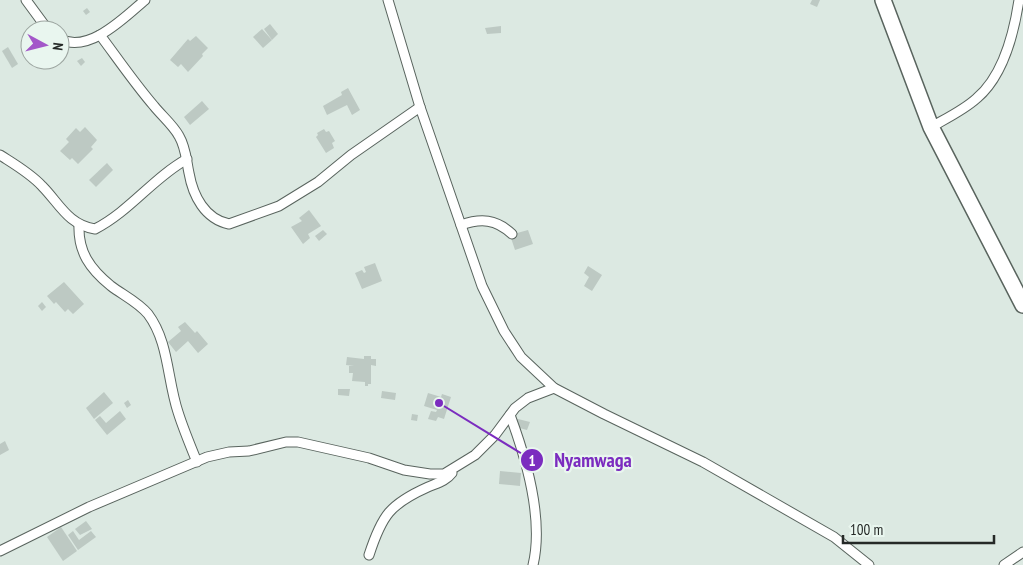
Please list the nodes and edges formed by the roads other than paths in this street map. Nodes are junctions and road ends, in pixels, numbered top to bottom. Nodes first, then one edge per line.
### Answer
1 (26, 0) edge
2 (145, 0) edge
3 (388, 0) edge
4 (883, 0) edge
5 (1019, 0) edge
6 (41, 20) edge
7 (100, 35) junction
8 (70, 42) edge
9 (420, 107) junction
10 (931, 126) junction
11 (0, 155) edge
12 (187, 160) junction
13 (79, 225) junction
14 (461, 225) junction
15 (512, 234) dead end
16 (1023, 305) edge
17 (554, 388) junction
18 (510, 415) junction
19 (197, 462) junction
20 (456, 467) junction
21 (0, 551) edge
22 (1023, 552) edge
23 (369, 554) dead end
24 (532, 565) edge
25 (869, 565) edge
26 (1004, 565) edge

1 - 6 street
2 - 7 street
3 - 9 street
4 - 10 highway
5 - 10 street
7 - 8 street
7 - 12 street
9 - 12 street
9 - 14 street
10 - 16 highway
11 - 13 street
12 - 13 street
13 - 19 street
14 - 15 street
14 - 17 street
17 - 18 street
17 - 25 street
18 - 20 street
18 - 24 street
19 - 20 street
19 - 21 street
20 - 23 street
22 - 26 street

